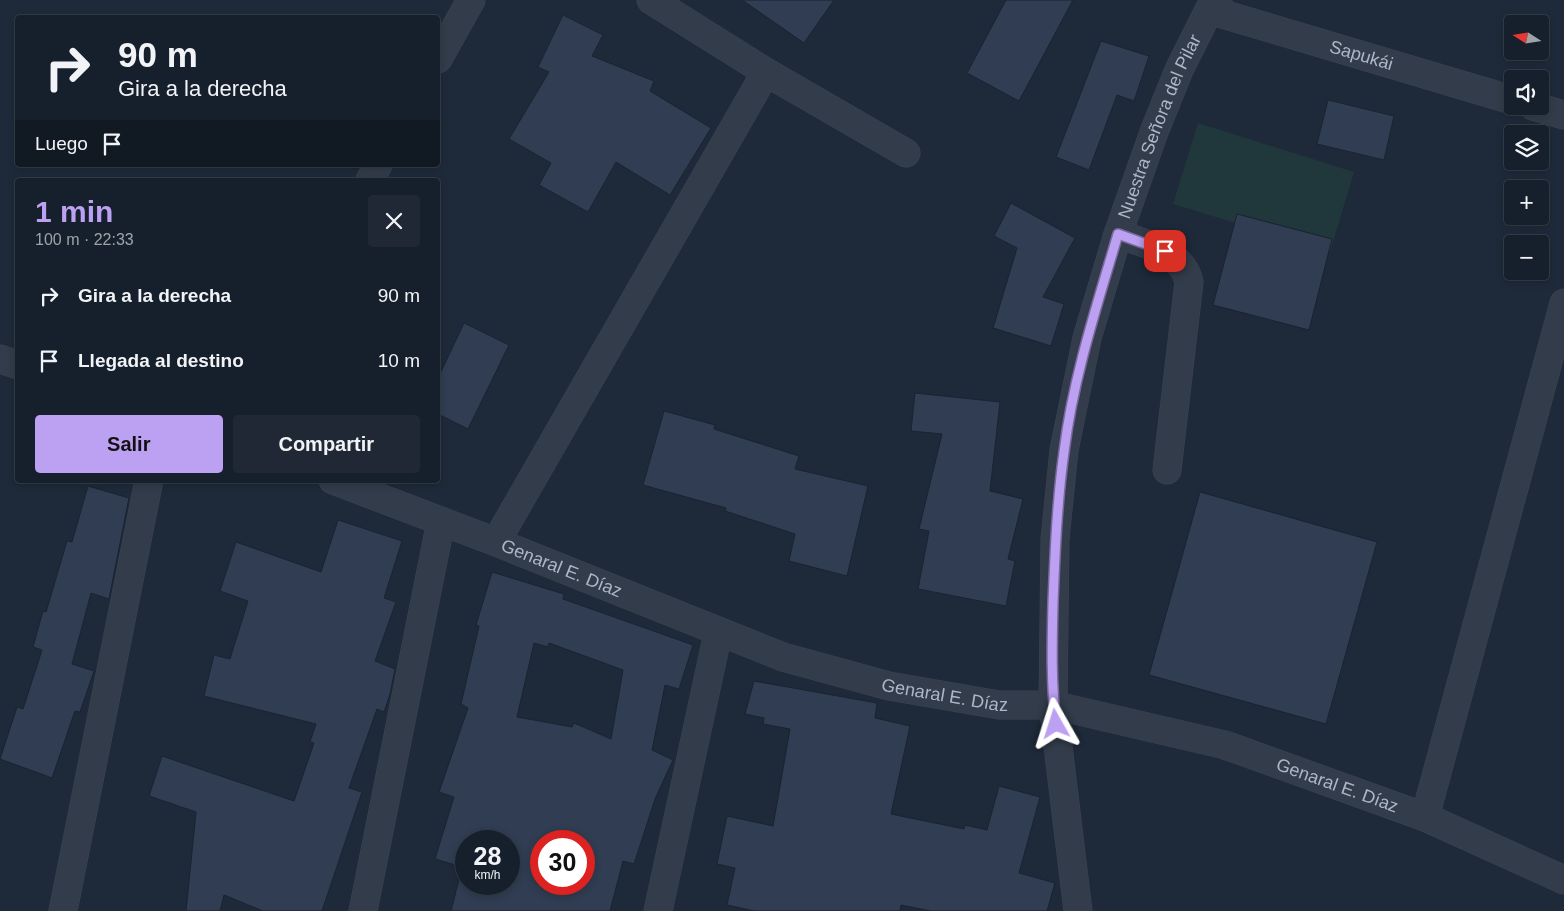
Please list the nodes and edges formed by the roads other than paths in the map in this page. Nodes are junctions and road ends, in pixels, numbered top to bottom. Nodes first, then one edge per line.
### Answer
1 (471, 0) edge
2 (651, 0) edge
3 (1214, 5) edge
4 (440, 55) edge
5 (766, 72) junction
6 (1504, 97) edge
7 (1549, 111) edge
8 (1564, 116) edge
9 (906, 153) dead end
10 (1118, 234) junction
11 (1564, 303) edge
12 (0, 359) edge
13 (15, 365) edge
14 (1167, 470) dead end
15 (148, 483) edge
16 (341, 483) edge
17 (441, 520) junction
18 (496, 542) junction
19 (718, 633) junction
20 (1053, 705) junction
21 (1425, 817) junction
22 (1564, 880) edge
23 (64, 911) edge
24 (363, 911) edge
25 (658, 911) edge
26 (1078, 911) edge

1 - 4 street
2 - 5 street
3 - 6 street, Sapukái
3 - 10 street, Nuestra Señora del Pilar
5 - 9 street
5 - 18 street
7 - 8 street
10 - 14 street
10 - 20 street, Nuestra Señora del Pilar
11 - 21 street
12 - 13 street
15 - 23 street
16 - 17 street, Genaral E. Díaz
17 - 18 street, Genaral E. Díaz
17 - 24 street
18 - 19 street, Genaral E. Díaz
19 - 20 street, Genaral E. Díaz
19 - 25 street
20 - 21 street, Genaral E. Díaz
20 - 26 street, Nuestra Señora del Pilar
21 - 22 street, Genaral E. Díaz

